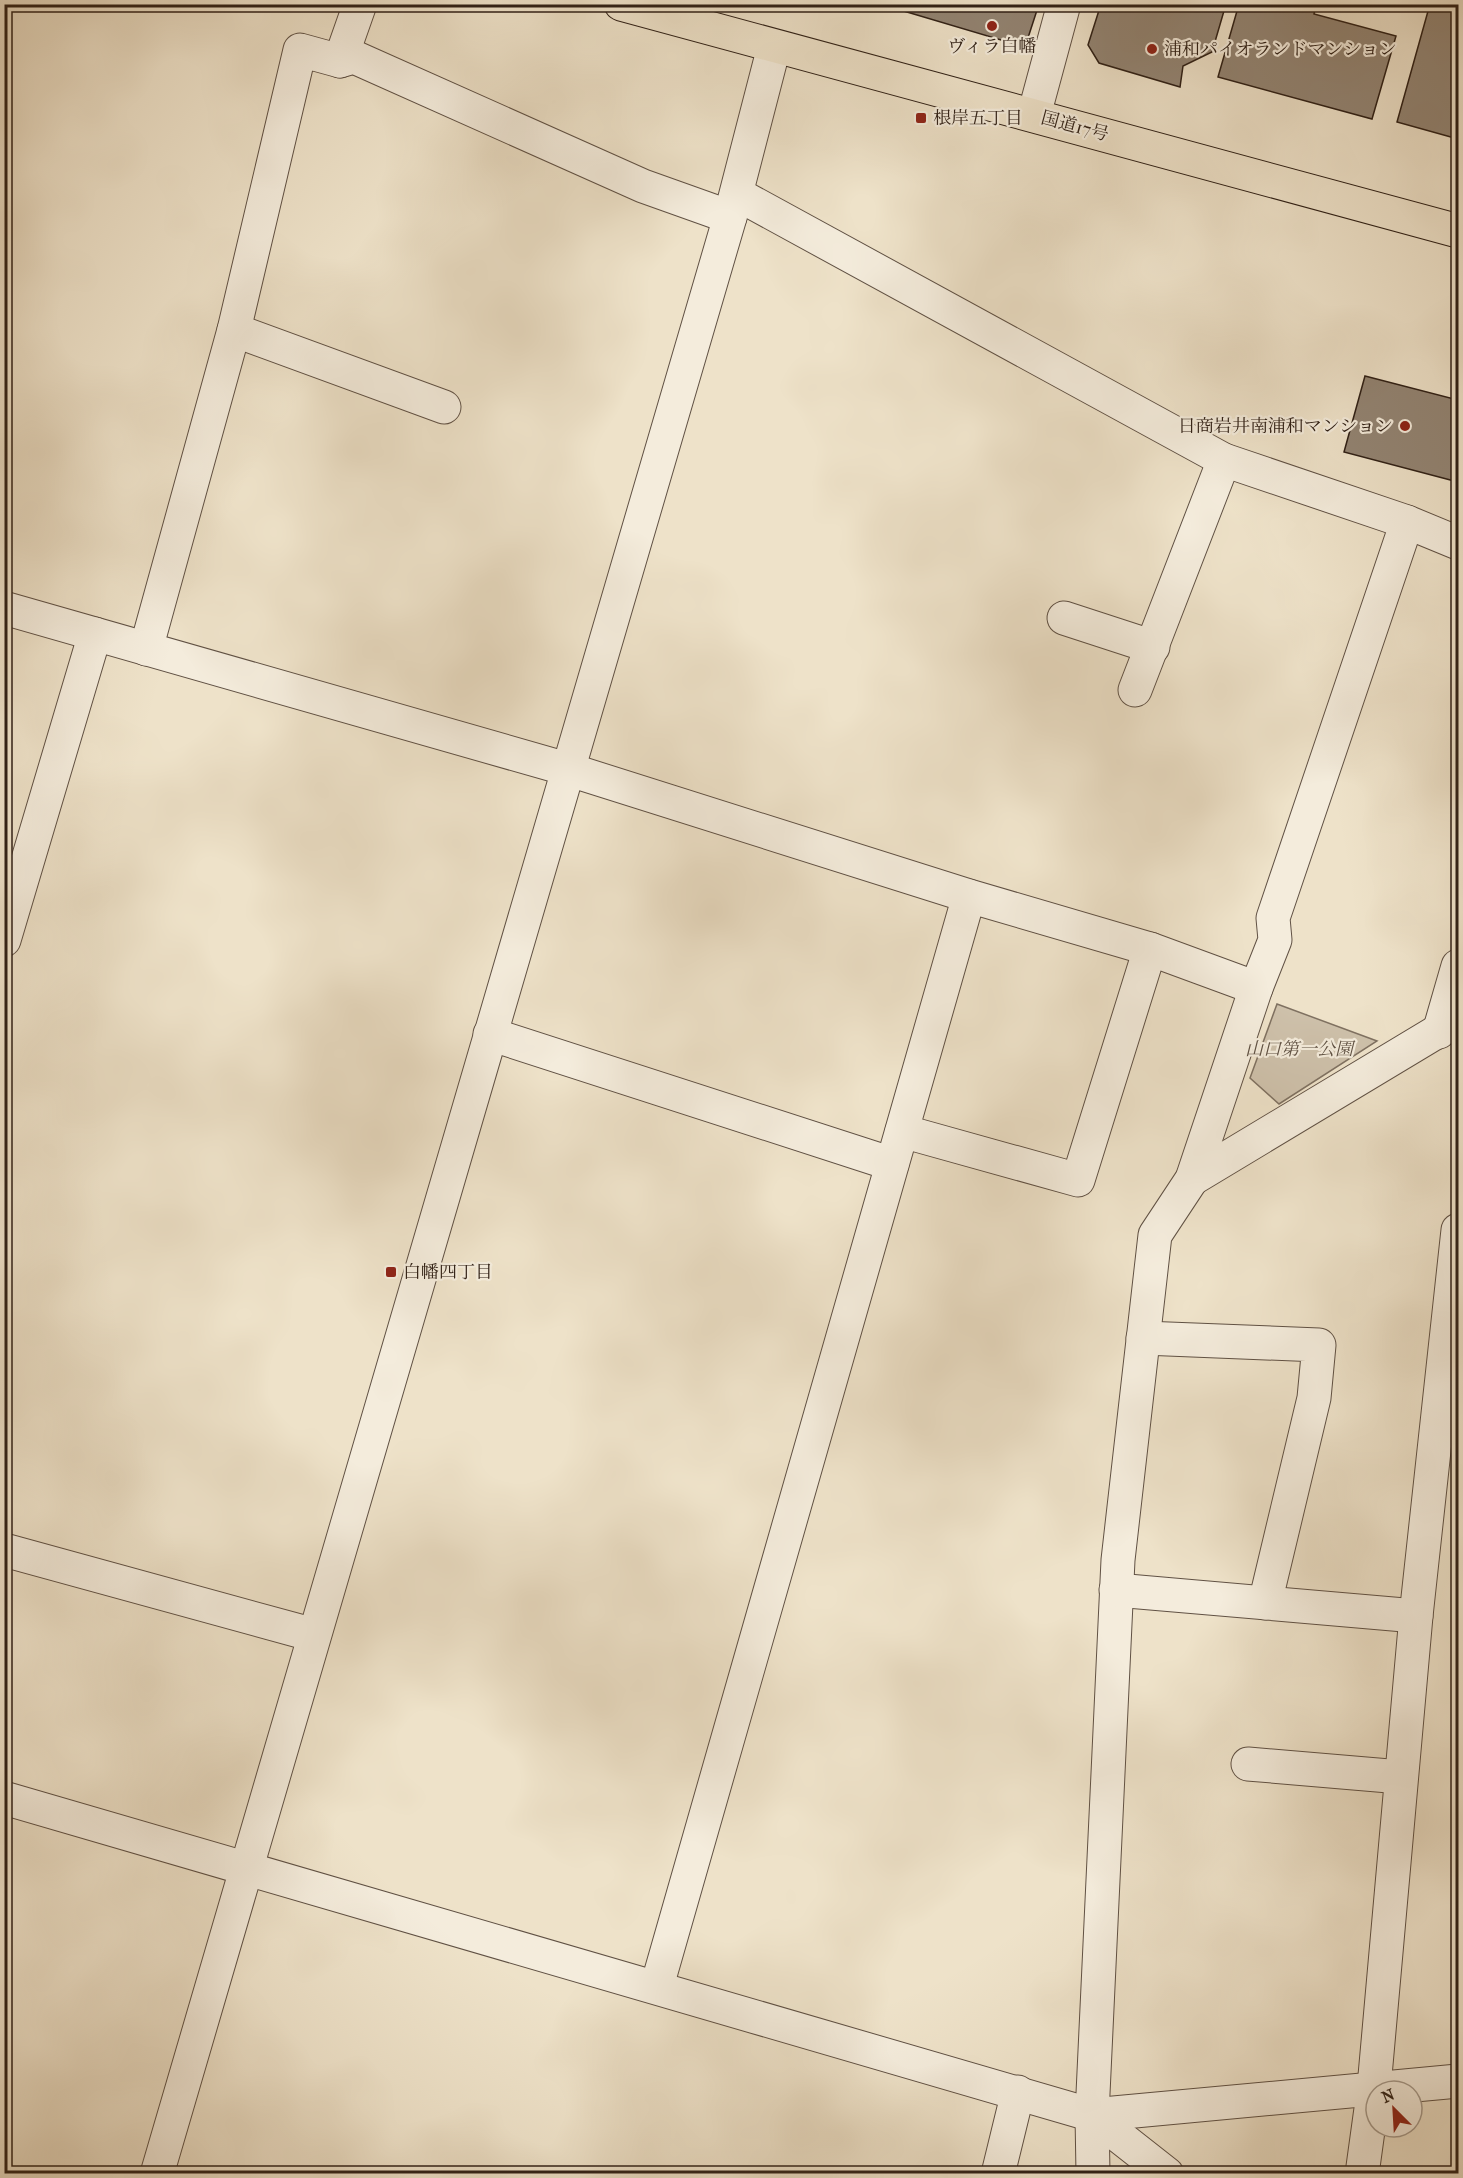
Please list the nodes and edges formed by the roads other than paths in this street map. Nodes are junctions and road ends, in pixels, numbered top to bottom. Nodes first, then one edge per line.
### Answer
1 (360, 4) edge
2 (621, 4) edge
3 (1064, 4) edge
4 (774, 47) junction
5 (340, 61) junction
6 (1034, 115) junction
7 (734, 206) junction
8 (1458, 231) edge
9 (234, 330) junction
10 (444, 407) dead end
11 (1224, 460) junction
12 (1407, 522) junction
13 (1458, 543) edge
14 (4, 608) edge
15 (1064, 618) dead end
16 (95, 634) junction
17 (1153, 647) junction
18 (146, 649) junction
19 (1135, 690) dead end
20 (567, 768) junction
21 (969, 896) junction
22 (4, 940) edge
23 (1150, 949) junction
24 (1458, 966) edge
25 (1256, 988) junction
26 (1449, 1025) edge
27 (490, 1034) junction
28 (902, 1131) junction
29 (892, 1164) junction
30 (1192, 1179) junction
31 (1458, 1230) edge
32 (1143, 1338) junction
33 (4, 1550) edge
34 (1116, 1590) junction
35 (1265, 1603) junction
36 (1416, 1616) junction
37 (314, 1635) junction
38 (1248, 1764) dead end
39 (1401, 1777) junction
40 (4, 1798) edge
41 (246, 1867) junction
42 (657, 1986) junction
43 (1375, 2079) edge
44 (1458, 2081) edge
45 (1424, 2083) edge
46 (1364, 2088) edge
47 (1018, 2092) junction
48 (1092, 2115) junction
49 (1367, 2139) edge
50 (157, 2174) edge
51 (998, 2174) edge
52 (1093, 2174) edge
53 (1167, 2174) edge
54 (1362, 2174) edge

1 - 5 street
2 - 4 highway, 国道17号
3 - 6 street
4 - 6 highway, 国道17号
4 - 7 street
5 - 7 street
5 - 9 street
6 - 8 highway, 国道17号
7 - 11 street
7 - 20 street
9 - 10 street
9 - 18 street
11 - 12 street
11 - 17 street
12 - 13 street
12 - 25 street
14 - 16 street
15 - 17 street
16 - 18 street
16 - 22 street
17 - 19 street
18 - 20 street
20 - 21 street
20 - 27 street
21 - 23 street
21 - 28 street
23 - 25 street
23 - 28 street
24 - 26 street
25 - 30 street
26 - 30 street
27 - 29 street
27 - 37 street
28 - 29 street
29 - 42 street
30 - 32 street
31 - 36 street
32 - 34 street
32 - 35 street
33 - 37 street
34 - 35 street
34 - 48 street
35 - 36 street
36 - 39 street
37 - 41 street
38 - 39 street
39 - 43 street
40 - 41 street
41 - 42 street
41 - 50 street
42 - 47 street
44 - 45 street
46 - 48 street
47 - 48 street
47 - 51 street
48 - 52 street
48 - 53 street
49 - 54 street

